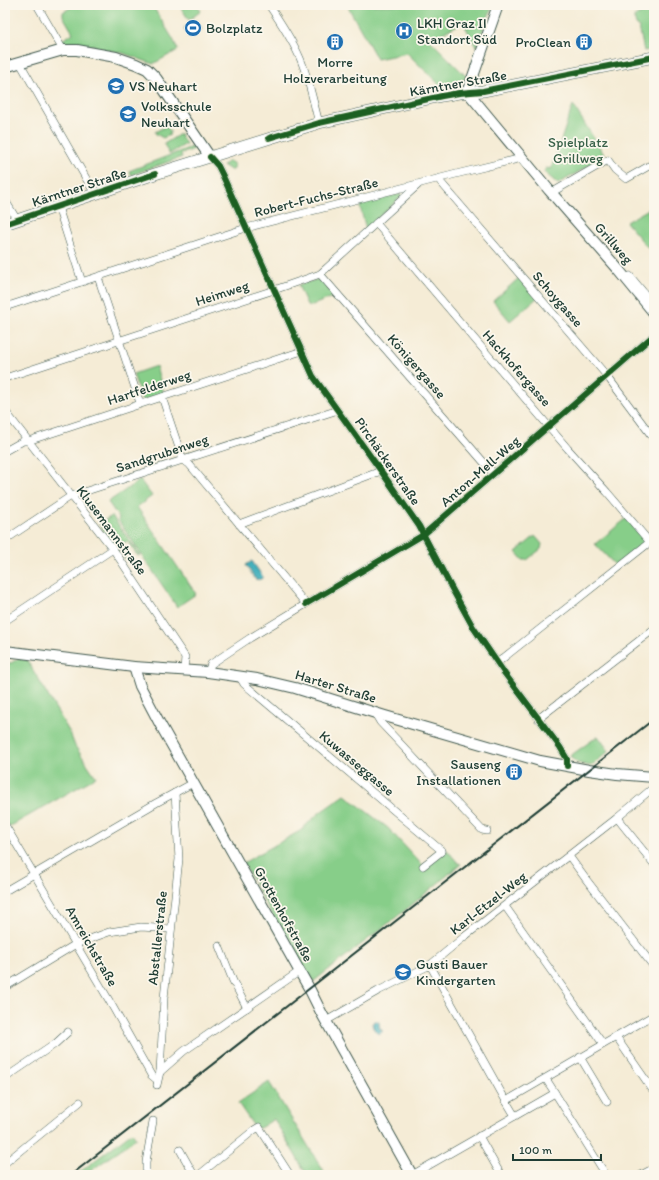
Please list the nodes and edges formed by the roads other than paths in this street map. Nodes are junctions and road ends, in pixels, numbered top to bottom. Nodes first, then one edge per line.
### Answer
1 (37, 5) edge
2 (269, 5) edge
3 (498, 5) edge
4 (63, 50) junction
5 (654, 57) edge
6 (20, 62) junction
7 (5, 67) edge
8 (470, 92) junction
9 (319, 123) junction
10 (210, 157) junction
11 (522, 158) junction
12 (654, 163) edge
13 (438, 179) junction
14 (419, 184) junction
15 (551, 192) junction
16 (95, 194) junction
17 (5, 200) edge
18 (58, 207) junction
19 (17, 220) junction
20 (376, 223) junction
21 (5, 224) edge
22 (246, 228) junction
23 (612, 262) junction
24 (320, 274) junction
25 (98, 278) junction
26 (82, 282) junction
27 (274, 290) junction
28 (654, 305) edge
29 (5, 307) edge
30 (654, 313) edge
31 (654, 335) edge
32 (119, 340) junction
33 (302, 351) junction
34 (607, 376) junction
35 (5, 378) edge
36 (162, 397) junction
37 (140, 403) junction
38 (336, 409) junction
39 (5, 411) edge
40 (550, 426) junction
41 (654, 439) edge
42 (28, 441) junction
43 (5, 451) edge
44 (183, 460) junction
45 (381, 471) junction
46 (494, 474) junction
47 (71, 496) junction
48 (239, 524) junction
49 (423, 535) junction
50 (5, 540) edge
51 (652, 545) edge
52 (113, 549) junction
53 (306, 604) junction
54 (5, 621) edge
55 (654, 629) edge
56 (5, 651) edge
57 (497, 663) junction
58 (134, 667) junction
59 (184, 670) junction
60 (208, 672) junction
61 (239, 676) junction
62 (378, 714) junction
63 (538, 719) junction
64 (567, 766) junction
65 (654, 776) edge
66 (193, 783) junction
67 (654, 787) edge
68 (175, 793) junction
69 (617, 818) junction
70 (5, 825) edge
71 (487, 831) dead end
72 (569, 856) junction
73 (654, 864) edge
74 (423, 866) dead end
75 (35, 874) junction
76 (5, 891) edge
77 (505, 906) junction
78 (171, 929) junction
79 (76, 944) junction
80 (219, 946) dead end
81 (430, 965) junction
82 (654, 967) edge
83 (300, 971) junction
84 (5, 987) edge
85 (247, 1008) junction
86 (654, 1015) edge
87 (326, 1021) junction
88 (68, 1032) dead end
89 (616, 1037) junction
90 (603, 1044) junction
91 (580, 1057) junction
92 (160, 1072) junction
93 (5, 1078) edge
94 (546, 1078) junction
95 (157, 1082) joint
96 (654, 1092) edge
97 (555, 1093) junction
98 (506, 1101) junction
99 (80, 1102) dead end
100 (608, 1102) dead end
101 (515, 1116) junction
102 (153, 1121) dead end
103 (479, 1136) junction
104 (180, 1150) dead end
105 (5, 1164) edge
106 (654, 1168) edge
107 (146, 1175) edge
108 (194, 1175) edge
109 (199, 1175) edge
110 (290, 1175) edge
111 (412, 1175) edge
112 (501, 1175) edge
113 (606, 1175) edge
114 (641, 1175) edge

1 - 4 street
2 - 9 street
3 - 8 main road
4 - 6 main road
4 - 10 main road
5 - 8 main road, Kärntner Straße
6 - 7 main road
6 - 16 street
8 - 9 main road, Kärntner Straße
8 - 11 main road, Grillweg
9 - 10 main road, Kärntner Straße
10 - 16 main road, Kärntner Straße
10 - 22 street, Pirchäckerstraße
11 - 13 street, Robert-Fuchs-Straße
11 - 15 main road, Grillweg
12 - 15 street
13 - 14 street, Robert-Fuchs-Straße
13 - 34 street, Schoygasse
14 - 20 street, Heimweg
14 - 22 street, Robert-Fuchs-Straße
15 - 23 main road, Grillweg
16 - 18 main road, Kärntner Straße
17 - 19 street
18 - 19 main road, Kärntner Straße
18 - 26 street
19 - 21 main road, Kärntner Straße
20 - 24 street, Heimweg
20 - 40 street, Hackhofergasse
22 - 25 street, Robert-Fuchs-Straße
22 - 27 street, Pirchäckerstraße
23 - 28 street
23 - 30 main road, Grillweg
24 - 27 street, Heimweg
24 - 46 street, Königergasse
25 - 26 street, Robert-Fuchs-Straße
25 - 32 street
26 - 29 street, Robert-Fuchs-Straße
27 - 32 street, Heimweg
27 - 33 street, Pirchäckerstraße
31 - 34 street, Anton-Mell-Weg
32 - 35 street, Heimweg
32 - 37 street
33 - 36 street, Hartfelderweg
33 - 38 street, Pirchäckerstraße
34 - 40 street, Anton-Mell-Weg
34 - 41 street, Schoygasse
36 - 37 street, Hartfelderweg
36 - 44 street
37 - 42 street, Hartfelderweg
38 - 44 street, Sandgrubenweg
38 - 45 street, Pirchäckerstraße
39 - 42 street, Klusemannstraße
40 - 46 street, Anton-Mell-Weg
40 - 51 street, Hackhofergasse
42 - 43 street, Hartfelderweg
42 - 47 street, Klusemannstraße
44 - 47 street, Sandgrubenweg
44 - 48 street
45 - 48 street
45 - 49 street, Pirchäckerstraße
46 - 49 street, Anton-Mell-Weg
47 - 50 street, Sandgrubenweg
47 - 52 street, Klusemannstraße
48 - 53 street
49 - 53 street, Anton-Mell-Weg
49 - 57 street, Pirchäckerstraße
51 - 57 street
52 - 54 street
52 - 59 street, Klusemannstraße
53 - 60 street, Anton-Mell-Weg
55 - 63 street
56 - 58 main road, Harter Straße
57 - 63 street, Pirchäckerstraße
58 - 59 main road, Harter Straße
58 - 66 main road, Grottenhofstraße
59 - 60 main road, Harter Straße
60 - 61 main road, Harter Straße
61 - 62 main road, Harter Straße
61 - 74 street, Kuwasseggasse
62 - 64 main road, Harter Straße
62 - 71 street
63 - 64 street, Pirchäckerstraße
64 - 65 main road, Harter Straße
66 - 68 street
66 - 83 main road, Grottenhofstraße
67 - 69 street, Karl-Etzel-Weg
68 - 75 street
68 - 78 street, Abstallerstraße
69 - 72 street, Karl-Etzel-Weg
69 - 73 street
70 - 75 street, Amreichstraße
72 - 77 street, Karl-Etzel-Weg
72 - 82 street
75 - 76 street
75 - 79 street, Amreichstraße
77 - 81 street, Karl-Etzel-Weg
77 - 90 street
78 - 79 street
78 - 92 street, Abstallerstraße
79 - 84 street
79 - 95 street, Amreichstraße
80 - 85 street
81 - 87 street, Karl-Etzel-Weg
81 - 98 street
83 - 85 street
83 - 87 main road, Grottenhofstraße
85 - 92 street
86 - 89 street
87 - 111 main road, Grottenhofstraße
88 - 93 street
89 - 90 street
89 - 96 street
90 - 91 street
91 - 94 street
91 - 100 street
92 - 95 street, Abstallerstraße
94 - 97 street
94 - 98 street
97 - 101 street
97 - 113 street
98 - 101 street
99 - 105 street
101 - 103 street
102 - 107 street
103 - 111 street
103 - 112 street
104 - 108 street
106 - 114 street
109 - 110 street

